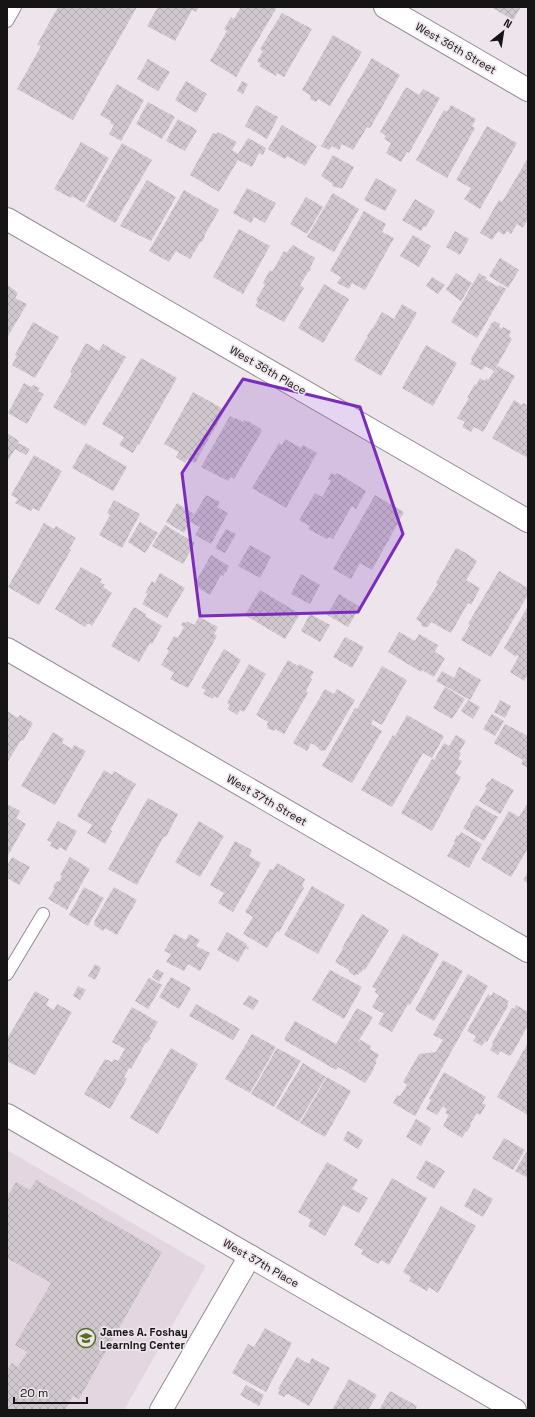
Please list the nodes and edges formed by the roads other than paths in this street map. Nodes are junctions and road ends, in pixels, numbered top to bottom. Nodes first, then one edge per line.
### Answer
1 (15, 7) edge
2 (385, 7) edge
3 (7, 21) edge
4 (528, 90) edge
5 (7, 219) edge
6 (528, 521) edge
7 (7, 649) edge
8 (43, 914) dead end
9 (528, 951) edge
10 (7, 974) edge
11 (7, 1115) edge
12 (250, 1256) junction
13 (161, 1410) edge
14 (515, 1410) edge

1 - 3 lane
2 - 4 street, West 36th Street
5 - 6 street, West 36th Place
7 - 9 street, West 37th Street
8 - 10 lane
11 - 12 street, West 37th Place
12 - 13 street
12 - 14 street, West 37th Place

